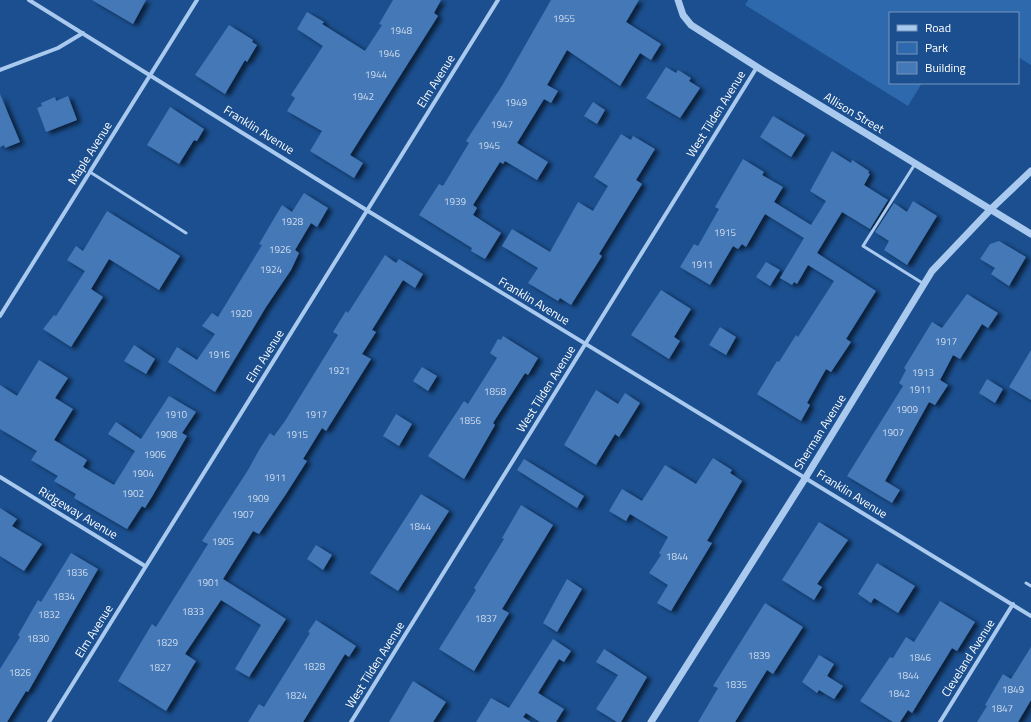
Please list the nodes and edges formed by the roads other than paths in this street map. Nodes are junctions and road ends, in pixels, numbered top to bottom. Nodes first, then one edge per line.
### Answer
1 (29, 0) edge
2 (197, 0) edge
3 (498, 0) edge
4 (678, 0) edge
5 (83, 33) junction
6 (757, 67) junction
7 (0, 70) edge
8 (151, 74) junction
9 (916, 164) junction
10 (1031, 171) edge
11 (90, 172) junction
12 (991, 209) junction
13 (368, 211) junction
14 (186, 233) dead end
15 (1031, 234) edge
16 (924, 284) junction
17 (0, 316) edge
18 (586, 344) junction
19 (806, 477) junction
20 (0, 478) edge
21 (145, 566) junction
22 (1026, 583) dead end
23 (1031, 586) edge
24 (1013, 604) junction
25 (1031, 616) edge
26 (49, 722) edge
27 (351, 722) edge
28 (651, 722) edge
29 (940, 722) edge

1 - 5 street, Franklin Avenue
2 - 8 street, Maple Avenue
3 - 13 street, Elm Avenue
4 - 6 street, Allison Street
5 - 7 street
5 - 8 street, Franklin Avenue
6 - 9 street, Allison Street
6 - 18 street, West Tilden Avenue
8 - 11 street, Maple Avenue
8 - 13 street, Franklin Avenue
9 - 12 street, Allison Street
9 - 16 lane
10 - 12 street, Sherman Avenue
11 - 14 lane
11 - 17 street, Maple Avenue
12 - 15 street, Allison Street
12 - 16 street, Sherman Avenue
13 - 18 street, Franklin Avenue
13 - 21 street, Elm Avenue
16 - 19 street, Sherman Avenue
18 - 19 street, Franklin Avenue
18 - 27 street, West Tilden Avenue
19 - 24 street, Franklin Avenue
19 - 28 street, Sherman Avenue
20 - 21 street, Ridgeway Avenue
21 - 26 street, Elm Avenue
22 - 23 lane
24 - 25 street, Franklin Avenue
24 - 29 street, Cleveland Avenue

